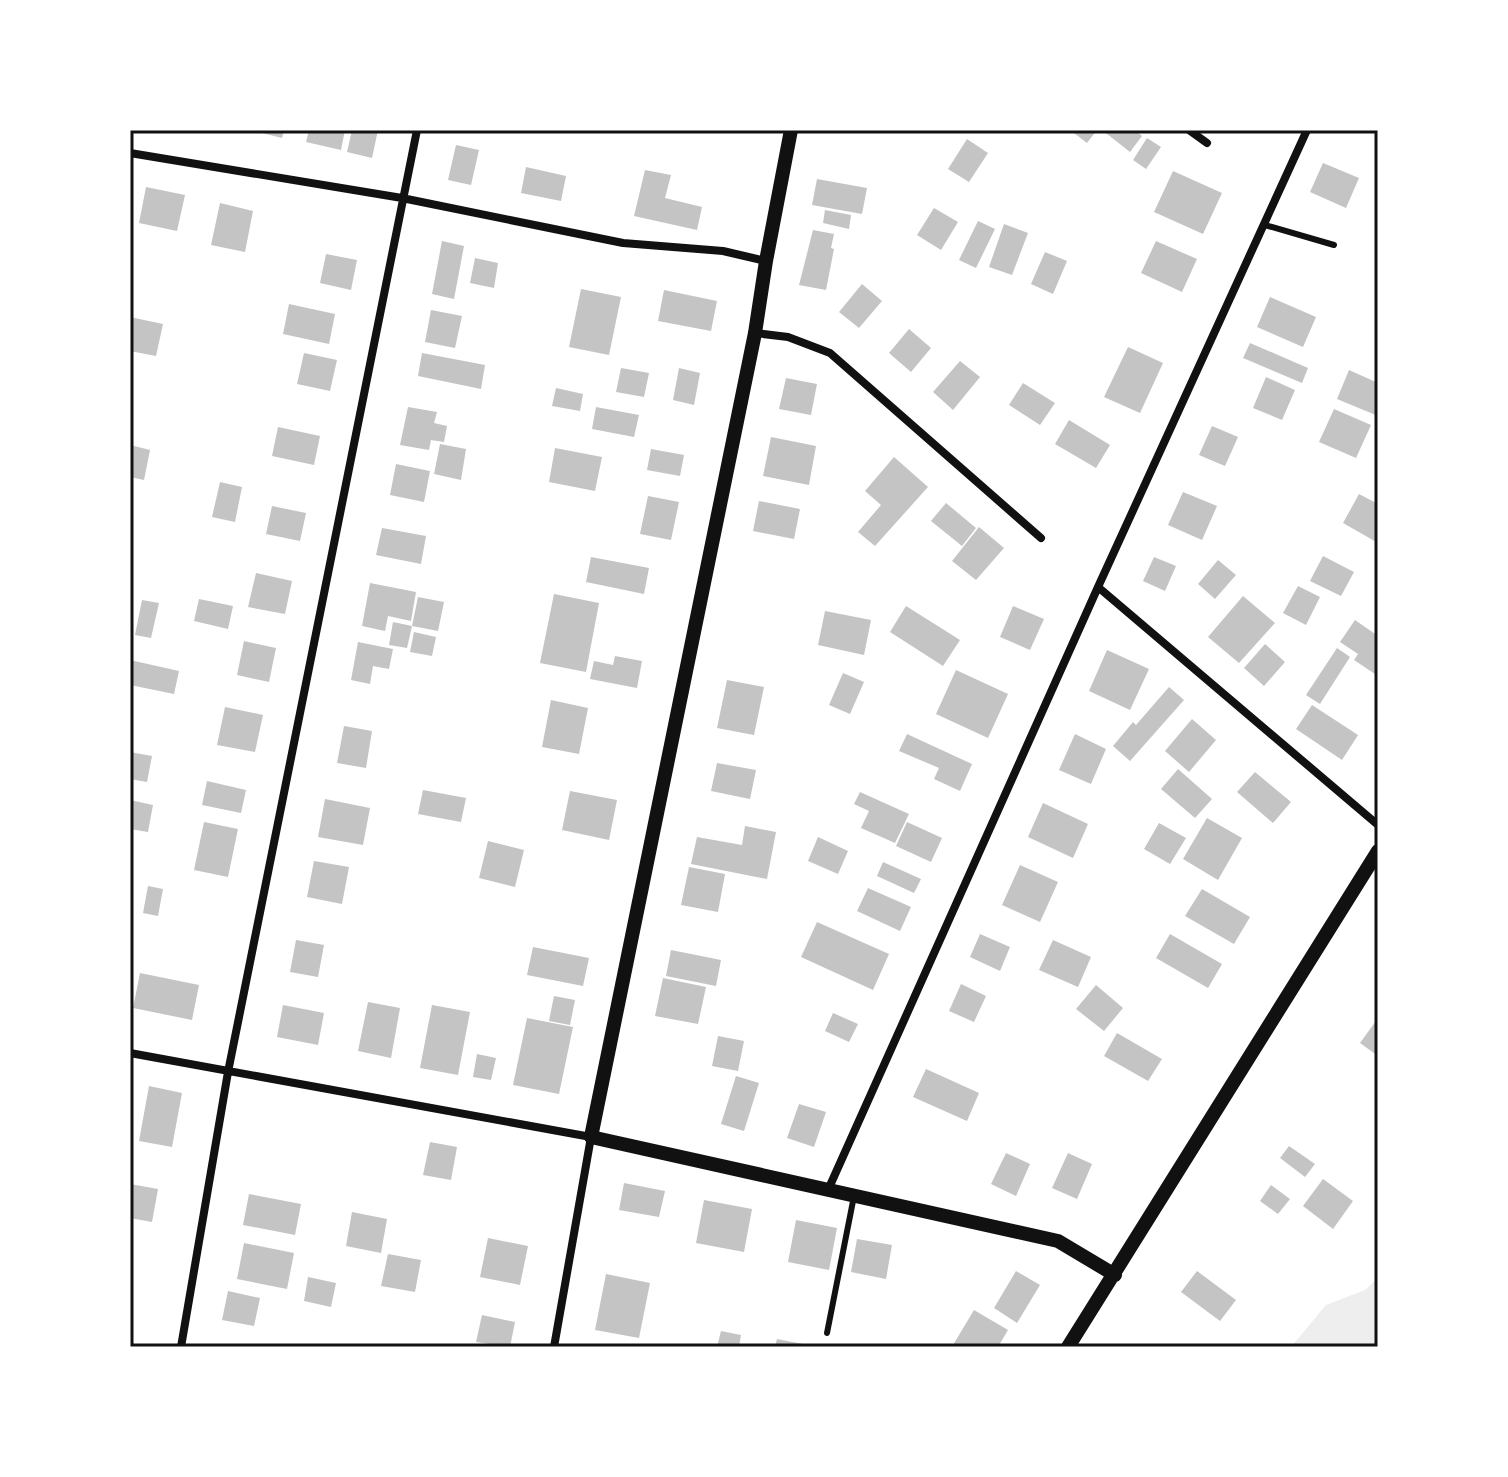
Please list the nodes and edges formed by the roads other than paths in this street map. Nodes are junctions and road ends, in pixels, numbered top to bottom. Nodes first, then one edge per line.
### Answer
1 (417, 130) edge
2 (791, 130) edge
3 (1189, 130) edge
4 (1307, 130) edge
5 (1207, 143) dead end
6 (130, 153) edge
7 (402, 198) junction
8 (1265, 225) junction
9 (1334, 245) dead end
10 (766, 261) junction
11 (755, 333) junction
12 (1041, 538) dead end
13 (1098, 587) junction
14 (1378, 825) edge
15 (1378, 851) edge
16 (130, 1053) edge
17 (228, 1072) junction
18 (591, 1137) junction
19 (828, 1190) junction
20 (854, 1196) junction
21 (1115, 1275) junction
22 (827, 1333) dead end
23 (181, 1347) edge
24 (554, 1347) edge
25 (1068, 1347) edge

1 - 7 street
2 - 10 street
3 - 5 street
4 - 8 street
6 - 7 street
7 - 10 street
7 - 17 street
8 - 9 lane
8 - 13 street
10 - 11 street
11 - 12 street
11 - 18 street
13 - 14 street
13 - 19 street
15 - 21 street
16 - 17 street
17 - 18 street
17 - 23 street
18 - 19 street
18 - 24 street
19 - 20 street
20 - 21 street
20 - 22 lane
21 - 25 street

